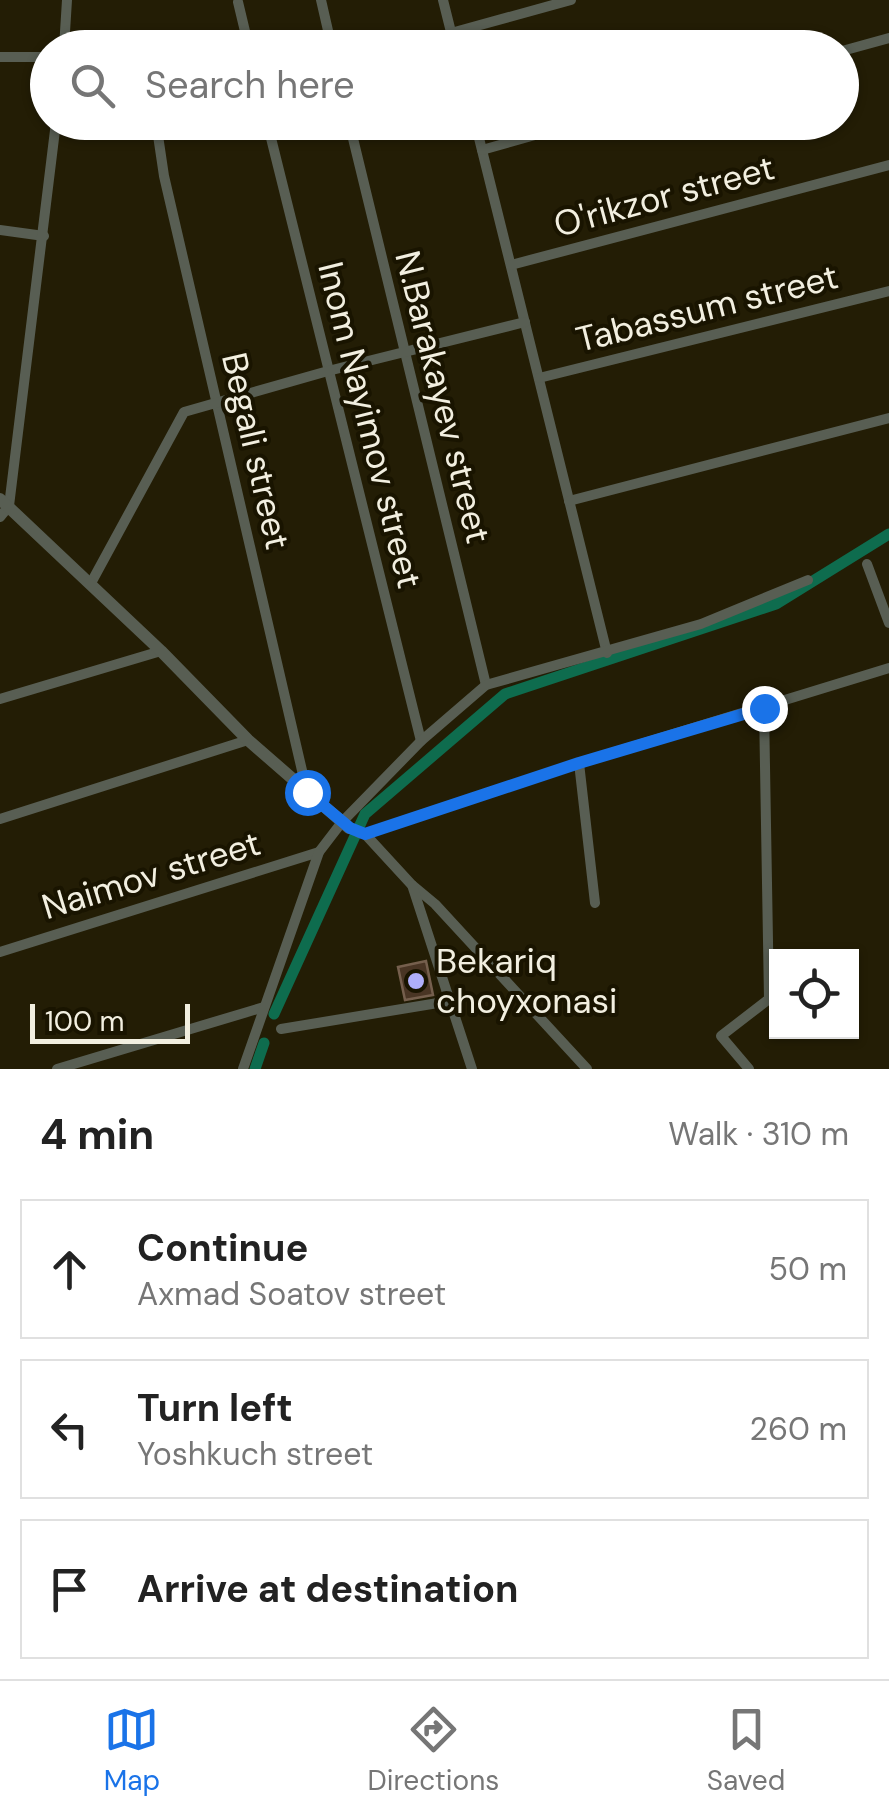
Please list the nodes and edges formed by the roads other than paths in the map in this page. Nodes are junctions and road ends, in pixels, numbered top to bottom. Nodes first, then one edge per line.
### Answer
1 (68, 0) edge
2 (321, 0) edge
3 (443, 0) edge
4 (571, 0) edge
5 (238, 2) edge
6 (66, 30) edge
7 (244, 30) edge
8 (328, 30) edge
9 (450, 30) edge
10 (465, 30) edge
11 (889, 38) edge
12 (859, 46) edge
13 (0, 56) edge
14 (30, 57) edge
15 (54, 140) edge
16 (159, 140) edge
17 (271, 140) edge
18 (353, 140) edge
19 (480, 140) edge
20 (517, 140) edge
21 (482, 150) junction
22 (889, 165) edge
23 (0, 230) edge
24 (44, 236) junction
25 (511, 264) junction
26 (889, 290) edge
27 (525, 322) junction
28 (402, 352) junction
29 (328, 371) junction
30 (539, 378) junction
31 (216, 403) junction
32 (889, 418) edge
33 (569, 501) junction
34 (3, 507) edge
35 (867, 564) dead end
36 (808, 580) dead end
37 (92, 583) junction
38 (889, 624) edge
39 (161, 650) junction
40 (607, 653) junction
41 (889, 668) edge
42 (486, 684) junction
43 (0, 700) edge
44 (764, 708) junction
45 (248, 740) junction
46 (421, 741) junction
47 (579, 763) junction
48 (307, 792) junction
49 (0, 819) edge
50 (353, 829) junction
51 (320, 852) junction
52 (412, 884) junction
53 (594, 903) dead end
54 (0, 952) edge
55 (450, 1001) junction
56 (264, 1007) junction
57 (281, 1029) dead end
58 (57, 1069) edge
59 (243, 1069) edge
60 (472, 1069) edge
61 (586, 1069) edge
62 (750, 1069) edge

1 - 6 street
2 - 8 street
3 - 9 street
4 - 10 street
5 - 7 street
11 - 12 street
13 - 14 street
15 - 24 street
16 - 31 street, Begali street
17 - 29 street, Inom Nayimov street
18 - 28 street, N.Barakayev street
19 - 21 street
20 - 21 street
21 - 25 street
22 - 25 street, O'rikzor street
23 - 24 street
24 - 34 street
25 - 27 street
26 - 30 street, Tabassum street
27 - 28 street
27 - 30 street
28 - 29 street
28 - 42 street, N.Barakayev street
29 - 31 street
29 - 46 street, Inom Nayimov street
30 - 33 street
31 - 37 street
31 - 48 street, Begali street
32 - 33 street
33 - 40 street
34 - 37 street
35 - 38 street
36 - 40 street
37 - 39 street
39 - 43 street
39 - 45 street
40 - 42 street
41 - 44 street
42 - 46 street
44 - 47 street
44 - 62 street
45 - 48 street
45 - 49 street
46 - 50 street
47 - 50 street
47 - 53 street
48 - 50 street
50 - 51 street
50 - 52 street
51 - 54 street, Naimov street
51 - 56 street
52 - 55 street
52 - 61 street
55 - 57 street
55 - 60 street
56 - 58 street
56 - 59 street

